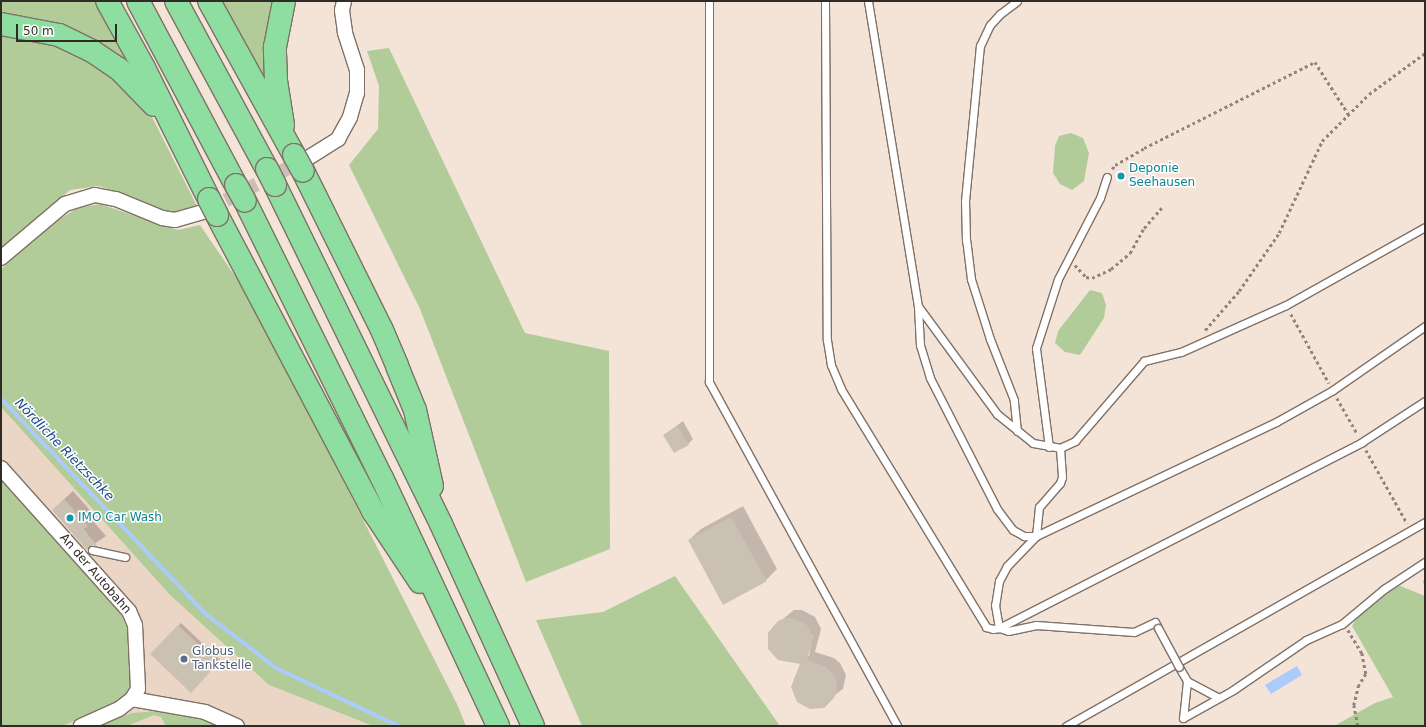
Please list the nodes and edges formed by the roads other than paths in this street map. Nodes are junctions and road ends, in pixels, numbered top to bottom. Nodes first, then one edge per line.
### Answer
1 (107, 1) edge
2 (138, 1) edge
3 (176, 1) edge
4 (209, 1) edge
5 (284, 1) edge
6 (344, 1) edge
7 (709, 1) edge
8 (825, 1) edge
9 (868, 1) edge
10 (1017, 1) edge
11 (1, 24) edge
12 (176, 134) junction
13 (298, 156) junction
14 (1107, 177) road end
15 (210, 209) junction
16 (1425, 227) edge
17 (1, 258) edge
18 (918, 306) junction
19 (1425, 326) edge
20 (1425, 401) edge
21 (1017, 431) junction
22 (1049, 447) junction
23 (1060, 448) junction
24 (1, 468) edge
25 (1425, 522) edge
26 (441, 524) junction
27 (1036, 536) junction
28 (92, 550) dead end
29 (125, 557) dead end
30 (1425, 562) edge
31 (999, 628) junction
32 (456, 634) junction
33 (1187, 681) junction
34 (1219, 698) junction
35 (132, 699) junction
36 (81, 726) edge
37 (238, 726) edge
38 (498, 726) edge
39 (533, 726) edge
40 (897, 726) edge
41 (1066, 726) edge

1 - 12 highway
2 - 32 highway
3 - 26 highway
4 - 13 highway
5 - 13 highway
6 - 13 street
7 - 40 lane
8 - 31 lane
9 - 18 lane
10 - 21 lane
11 - 12 highway
12 - 15 highway
13 - 26 highway
14 - 22 lane
15 - 17 street
15 - 32 highway
16 - 23 lane
18 - 21 lane
18 - 27 lane
19 - 27 lane
20 - 31 lane
21 - 22 lane
22 - 23 lane
23 - 27 lane
24 - 35 street, An der Autobahn
25 - 41 lane
26 - 39 highway
27 - 31 lane
28 - 29 lane
30 - 34 lane
31 - 33 lane, bridge
32 - 38 highway
33 - 34 lane
33 - 34 lane
35 - 36 street
35 - 37 street

